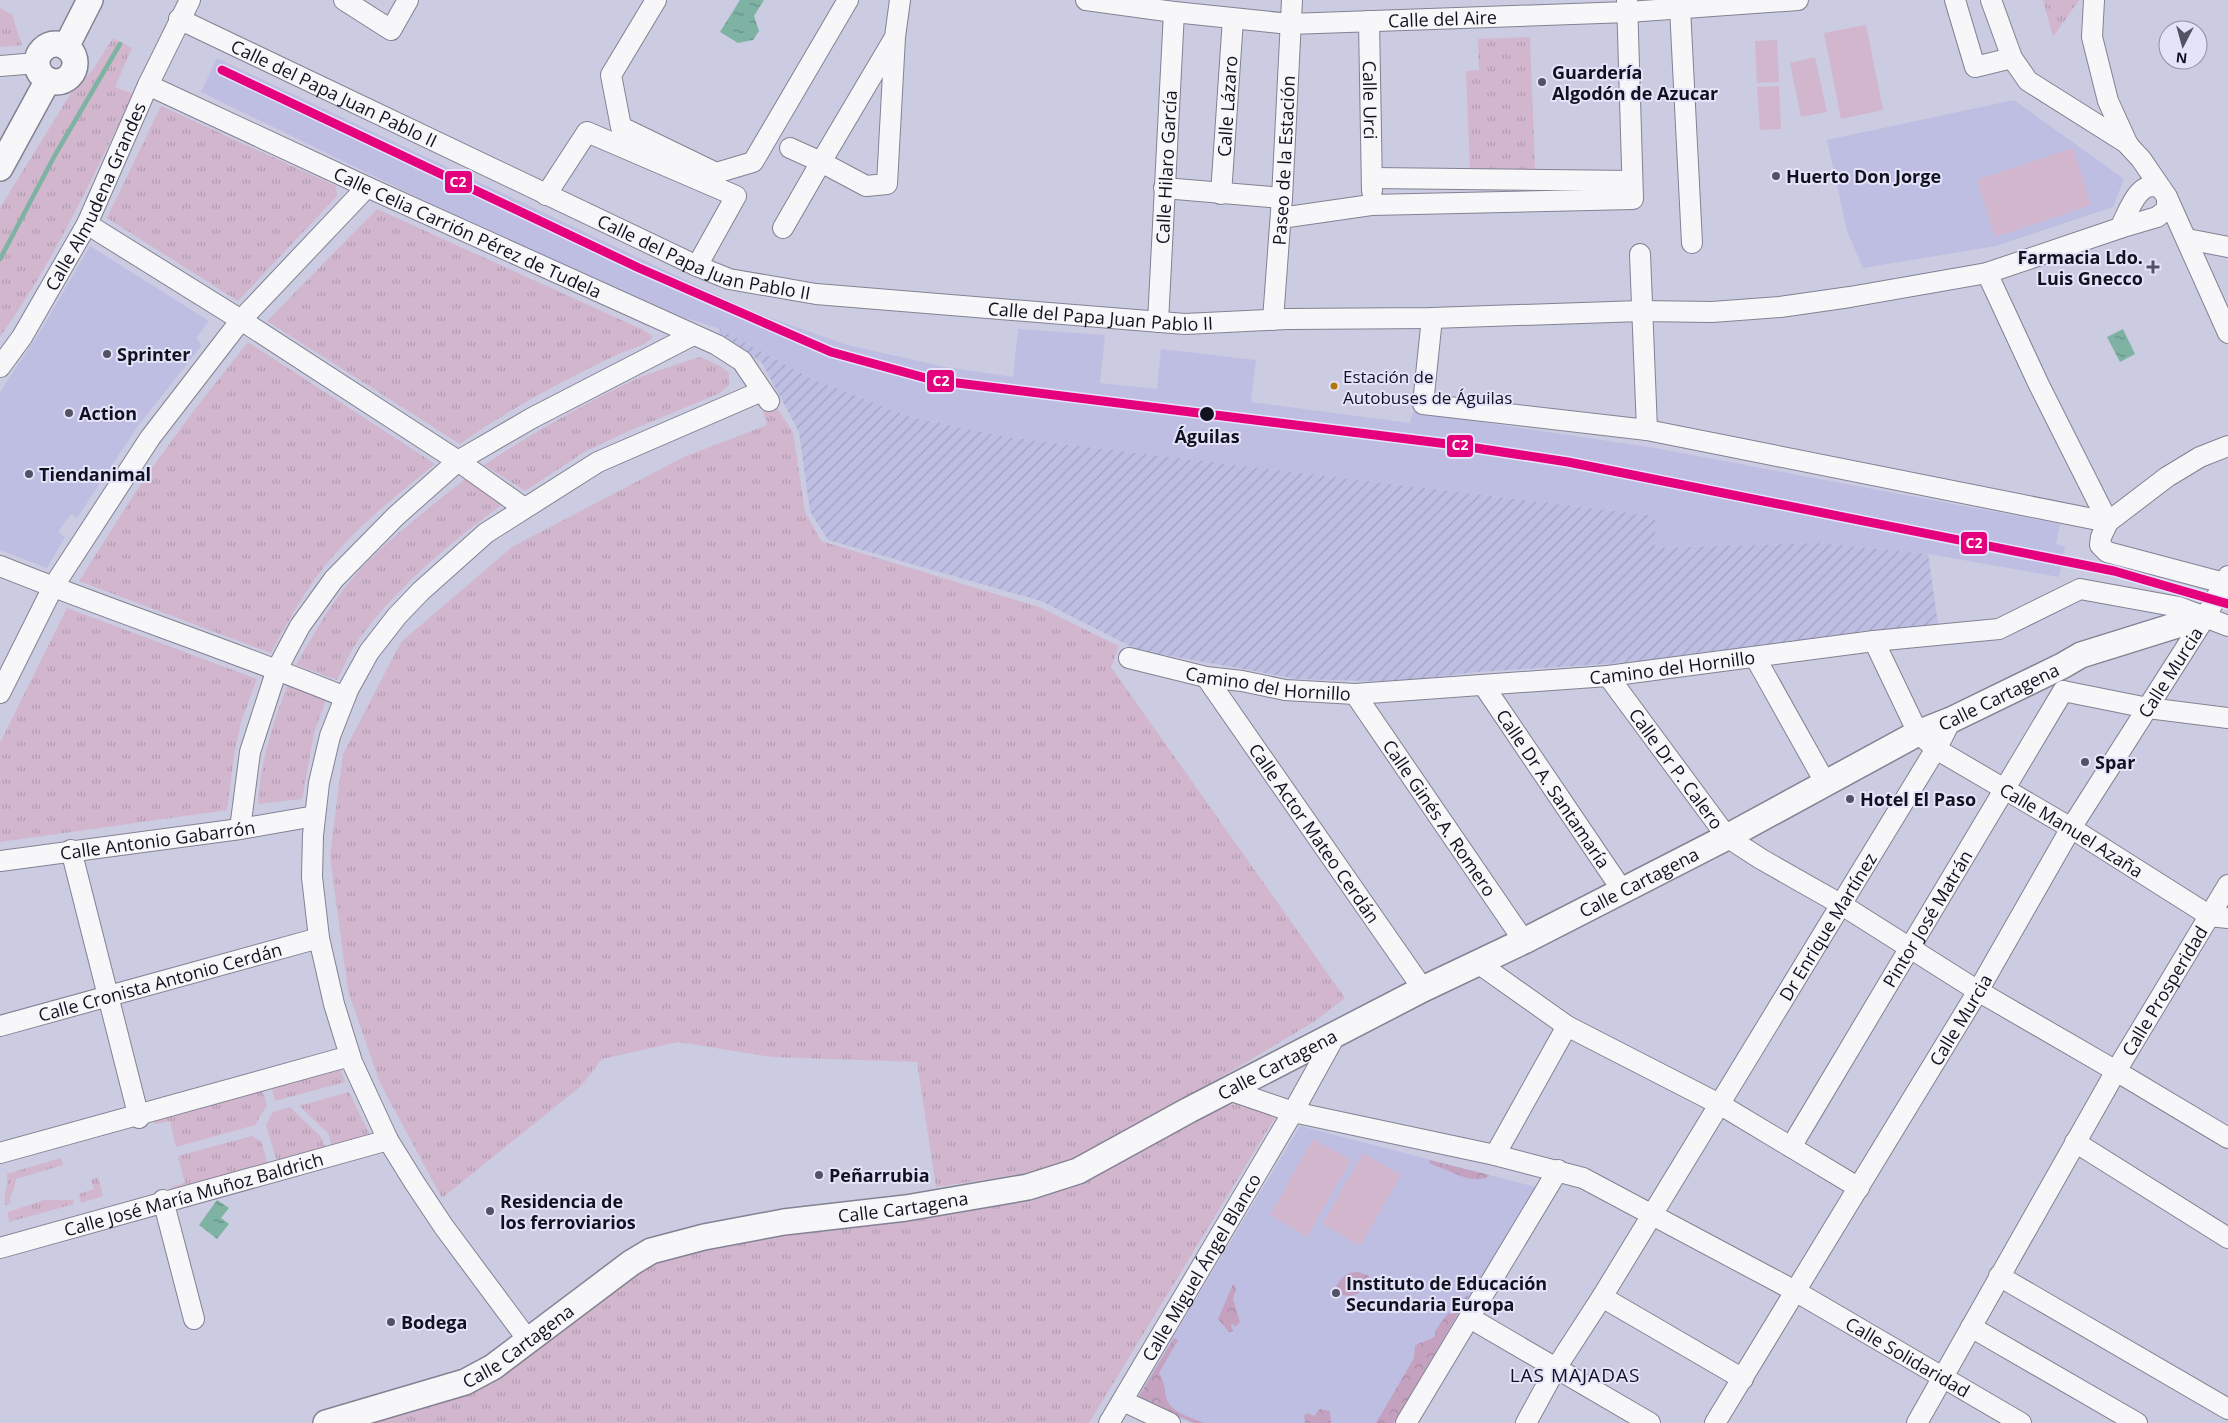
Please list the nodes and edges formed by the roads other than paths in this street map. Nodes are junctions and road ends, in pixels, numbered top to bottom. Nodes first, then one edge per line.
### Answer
1 (90, 0) edge
2 (190, 0) edge
3 (344, 0) edge
4 (408, 0) edge
5 (656, 0) edge
6 (848, 0) edge
7 (900, 0) edge
8 (1292, 0) edge
9 (1798, 0) edge
10 (1955, 0) edge
11 (1991, 0) edge
12 (2094, 0) edge
13 (1096, 1) edge
14 (1628, 6) edge
15 (1680, 8) junction
16 (1174, 12) junction
17 (179, 19) junction
18 (1234, 19) junction
19 (1369, 21) junction
20 (1290, 24) junction
21 (896, 36) junction
22 (2012, 58) junction
23 (0, 66) edge
24 (43, 72) junction
25 (148, 85) junction
26 (790, 148) dead end
27 (2135, 152) junction
28 (821, 162) junction
29 (0, 168) edge
30 (1372, 178) junction
31 (1632, 181) junction
32 (367, 187) junction
33 (1164, 188) junction
34 (2164, 192) junction
35 (1221, 194) junction
36 (546, 195) junction
37 (2138, 195) junction
38 (1282, 198) junction
39 (1371, 205) junction
40 (1281, 218) junction
41 (2154, 218) junction
42 (87, 224) junction
43 (783, 228) dead end
44 (2120, 228) junction
45 (2185, 235) junction
46 (1692, 243) dead end
47 (2228, 247) edge
48 (1640, 254) dead end
49 (697, 266) junction
50 (1987, 273) junction
51 (1641, 311) junction
52 (1432, 318) junction
53 (240, 320) junction
54 (1274, 320) junction
55 (1158, 322) junction
56 (2226, 325) edge
57 (693, 334) junction
58 (0, 367) edge
59 (1646, 430) junction
60 (2228, 446) edge
61 (458, 461) junction
62 (524, 508) junction
63 (2108, 522) junction
64 (0, 566) edge
65 (2226, 579) edge
66 (53, 587) junction
67 (2206, 616) junction
68 (2228, 626) edge
69 (1874, 641) junction
70 (1755, 657) junction
71 (1129, 658) dead end
72 (2062, 666) junction
73 (277, 669) junction
74 (1608, 676) junction
75 (1206, 677) junction
76 (1484, 686) junction
77 (2063, 691) junction
78 (0, 693) edge
79 (1355, 694) junction
80 (345, 697) junction
81 (2148, 708) junction
82 (2228, 718) edge
83 (1927, 741) junction
84 (1826, 784) junction
85 (2006, 789) junction
86 (315, 816) junction
87 (2071, 828) junction
88 (240, 829) junction
89 (1727, 837) junction
90 (71, 850) junction
91 (0, 861) edge
92 (2228, 885) edge
93 (1622, 890) junction
94 (1842, 905) junction
95 (2219, 917) edge
96 (320, 938) junction
97 (1524, 941) junction
98 (1909, 947) junction
99 (1478, 963) junction
100 (1423, 989) junction
101 (1978, 991) junction
102 (107, 996) junction
103 (0, 1026) edge
104 (1567, 1026) junction
105 (1335, 1036) junction
106 (350, 1056) junction
107 (2116, 1071) junction
108 (1229, 1090) junction
109 (1720, 1105) junction
110 (1294, 1112) junction
111 (138, 1116) junction
112 (2228, 1138) edge
113 (388, 1140) junction
114 (2075, 1142) junction
115 (1791, 1147) junction
116 (0, 1153) edge
117 (1495, 1155) junction
118 (1558, 1170) junction
119 (1859, 1188) junction
120 (163, 1202) junction
121 (1651, 1215) junction
122 (2228, 1238) edge
123 (8, 1245) edge
124 (2000, 1276) junction
125 (1795, 1291) junction
126 (1602, 1297) junction
127 (194, 1318) dead end
128 (1470, 1318) junction
129 (1971, 1327) junction
130 (528, 1340) junction
131 (1556, 1368) junction
132 (1942, 1378) junction
133 (1743, 1379) junction
134 (1123, 1401) junction
135 (2228, 1409) edge
136 (1991, 1415) edge
137 (326, 1423) edge
138 (1109, 1423) edge
139 (1170, 1423) edge
140 (1406, 1423) edge
141 (1526, 1423) edge
142 (1650, 1423) edge
143 (1715, 1423) edge
144 (1917, 1423) edge
145 (2021, 1423) edge
146 (2137, 1423) edge

1 - 24 main road
2 - 17 street, Calle Almudena Grandes
3 - 4 street
5 - 6 street
7 - 21 street
8 - 20 street, Paseo de la Estación
9 - 15 street, Calle del Aire
10 - 22 street
11 - 22 street
12 - 27 street
13 - 16 street, Calle del Aire
14 - 15 street, Calle del Aire
14 - 19 street, Calle del Aire
14 - 31 street
15 - 46 street
16 - 18 street, Calle del Aire
16 - 33 street, Calle Hilaro García
17 - 25 street, Calle Almudena Grandes
17 - 36 street, Calle del Papa Juan Pablo II
18 - 20 street, Calle del Aire
18 - 35 street, Calle Lázaro
19 - 20 street, Calle del Aire
19 - 30 street, Calle Urci
20 - 38 street, Paseo de la Estación
21 - 28 street
21 - 28 street
22 - 27 street
23 - 24 street
24 - 29 main road
25 - 32 street, Calle Celia Carrión Pérez de Tudela
25 - 42 street, Calle Almudena Grandes
26 - 28 street
27 - 34 street
27 - 37 street
28 - 43 street
30 - 31 street
30 - 39 street, Calle Urci
31 - 39 street
32 - 53 street
32 - 57 street, Calle Celia Carrión Pérez de Tudela
33 - 35 street
33 - 55 street, Calle Hilaro García
34 - 37 street
34 - 41 street
34 - 45 street
35 - 38 street
36 - 49 street, Calle del Papa Juan Pablo II
36 - 49 street
37 - 41 street
37 - 44 street
38 - 40 street, Paseo de la Estación
39 - 40 street
40 - 54 street, Paseo de la Estación
41 - 44 street, Calle del Papa Juan Pablo II
41 - 45 street
42 - 53 street
42 - 58 street, Calle Almudena Grandes
44 - 50 street, Calle del Papa Juan Pablo II
45 - 47 street
45 - 56 street
48 - 51 street
49 - 55 street, Calle del Papa Juan Pablo II
50 - 51 street, Calle del Papa Juan Pablo II
50 - 63 street
51 - 52 street, Calle del Papa Juan Pablo II
51 - 59 street
52 - 54 street, Calle del Papa Juan Pablo II
52 - 59 street
53 - 61 street
53 - 66 street
54 - 55 street, Calle del Papa Juan Pablo II
57 - 61 street
57 - 62 street, Calle Celia Carrión Pérez de Tudela
59 - 63 street
60 - 63 street
61 - 62 street
61 - 73 street
62 - 80 street
63 - 65 street
64 - 66 street
65 - 67 street, Calle Murcia
66 - 73 street
66 - 78 street
67 - 68 street, Camino del Hornillo
67 - 69 street, Camino del Hornillo
67 - 72 main road, Calle Cartagena
67 - 81 street, Calle Murcia
69 - 70 street, Camino del Hornillo
69 - 83 street
70 - 74 street, Camino del Hornillo
70 - 84 street
71 - 75 street, Camino del Hornillo
72 - 77 street
72 - 83 main road, Calle Cartagena
73 - 80 street
73 - 88 street
74 - 76 street, Camino del Hornillo
74 - 89 street, Calle Dr P. Calero
75 - 79 street, Camino del Hornillo
75 - 100 street, Calle Actor Mateo Cerdán
76 - 79 street, Camino del Hornillo
76 - 93 street, Calle Dr A. Santamaría
77 - 81 street
77 - 85 street, Pintor José Matrán
79 - 97 street, Calle Ginés A. Romero
80 - 86 street
81 - 82 street
81 - 87 street, Calle Murcia
83 - 84 main road, Calle Cartagena
83 - 85 street, Calle Manuel Azaña
83 - 94 street, Dr Enrique Martínez
84 - 89 main road, Calle Cartagena
85 - 87 street, Calle Manuel Azaña
85 - 98 street, Pintor José Matrán
86 - 88 street, Calle Antonio Gabarrón
86 - 96 street
87 - 95 street, Calle Manuel Azaña
87 - 101 street, Calle Murcia
88 - 90 street, Calle Antonio Gabarrón
89 - 93 main road, Calle Cartagena
89 - 94 street, Calle Dr P. Calero
90 - 91 street, Calle Antonio Gabarrón
90 - 102 street
92 - 95 street, Calle Prosperidad
93 - 97 main road, Calle Cartagena
94 - 98 street, Calle Dr P. Calero
94 - 109 street, Dr Enrique Martínez
95 - 107 street, Calle Prosperidad
96 - 102 street, Calle Cronista Antonio Cerdán
96 - 106 street
97 - 99 main road, Calle Cartagena
98 - 101 street, Calle Dr P. Calero
98 - 115 street, Pintor José Matrán
99 - 100 main road, Calle Cartagena
99 - 104 street
100 - 105 main road, Calle Cartagena
101 - 107 street, Calle Dr P. Calero
101 - 119 street, Calle Murcia
102 - 103 street, Calle Cronista Antonio Cerdán
102 - 111 street
104 - 109 street
104 - 117 street
105 - 108 main road, Calle Cartagena
105 - 110 street, Calle Miguel Ángel Blanco
106 - 111 street
106 - 113 street
107 - 112 street, Calle Dr P. Calero
107 - 114 street, Calle Prosperidad
108 - 110 street, Calle Solidaridad
108 - 130 main road, Calle Cartagena
109 - 115 street
109 - 121 street, Dr Enrique Martínez
110 - 117 street, Calle Solidaridad
110 - 134 street, Calle Miguel Ángel Blanco
111 - 116 street
113 - 120 street, Calle José María Muñoz Baldrich
113 - 130 street
114 - 122 street
114 - 124 street, Calle Prosperidad
115 - 119 street
117 - 118 street, Calle Solidaridad
118 - 121 street, Calle Solidaridad
118 - 128 street
119 - 125 street, Calle Murcia
120 - 123 street, Calle José María Muñoz Baldrich
120 - 127 street
121 - 125 street, Calle Solidaridad
121 - 126 street, Dr Enrique Martínez
124 - 129 street, Calle Prosperidad
124 - 135 street
125 - 132 street, Calle Solidaridad
125 - 133 street, Calle Murcia
126 - 131 street, Dr Enrique Martínez
126 - 133 street
128 - 131 street
128 - 140 street
129 - 132 street, Calle Prosperidad
129 - 146 street
130 - 137 main road, Calle Cartagena
131 - 141 street, Dr Enrique Martínez
131 - 142 street
132 - 136 street, Calle Solidaridad
132 - 144 street
133 - 143 street, Calle Murcia
134 - 138 street, Calle Miguel Ángel Blanco
134 - 139 street
136 - 145 street, Calle Solidaridad

